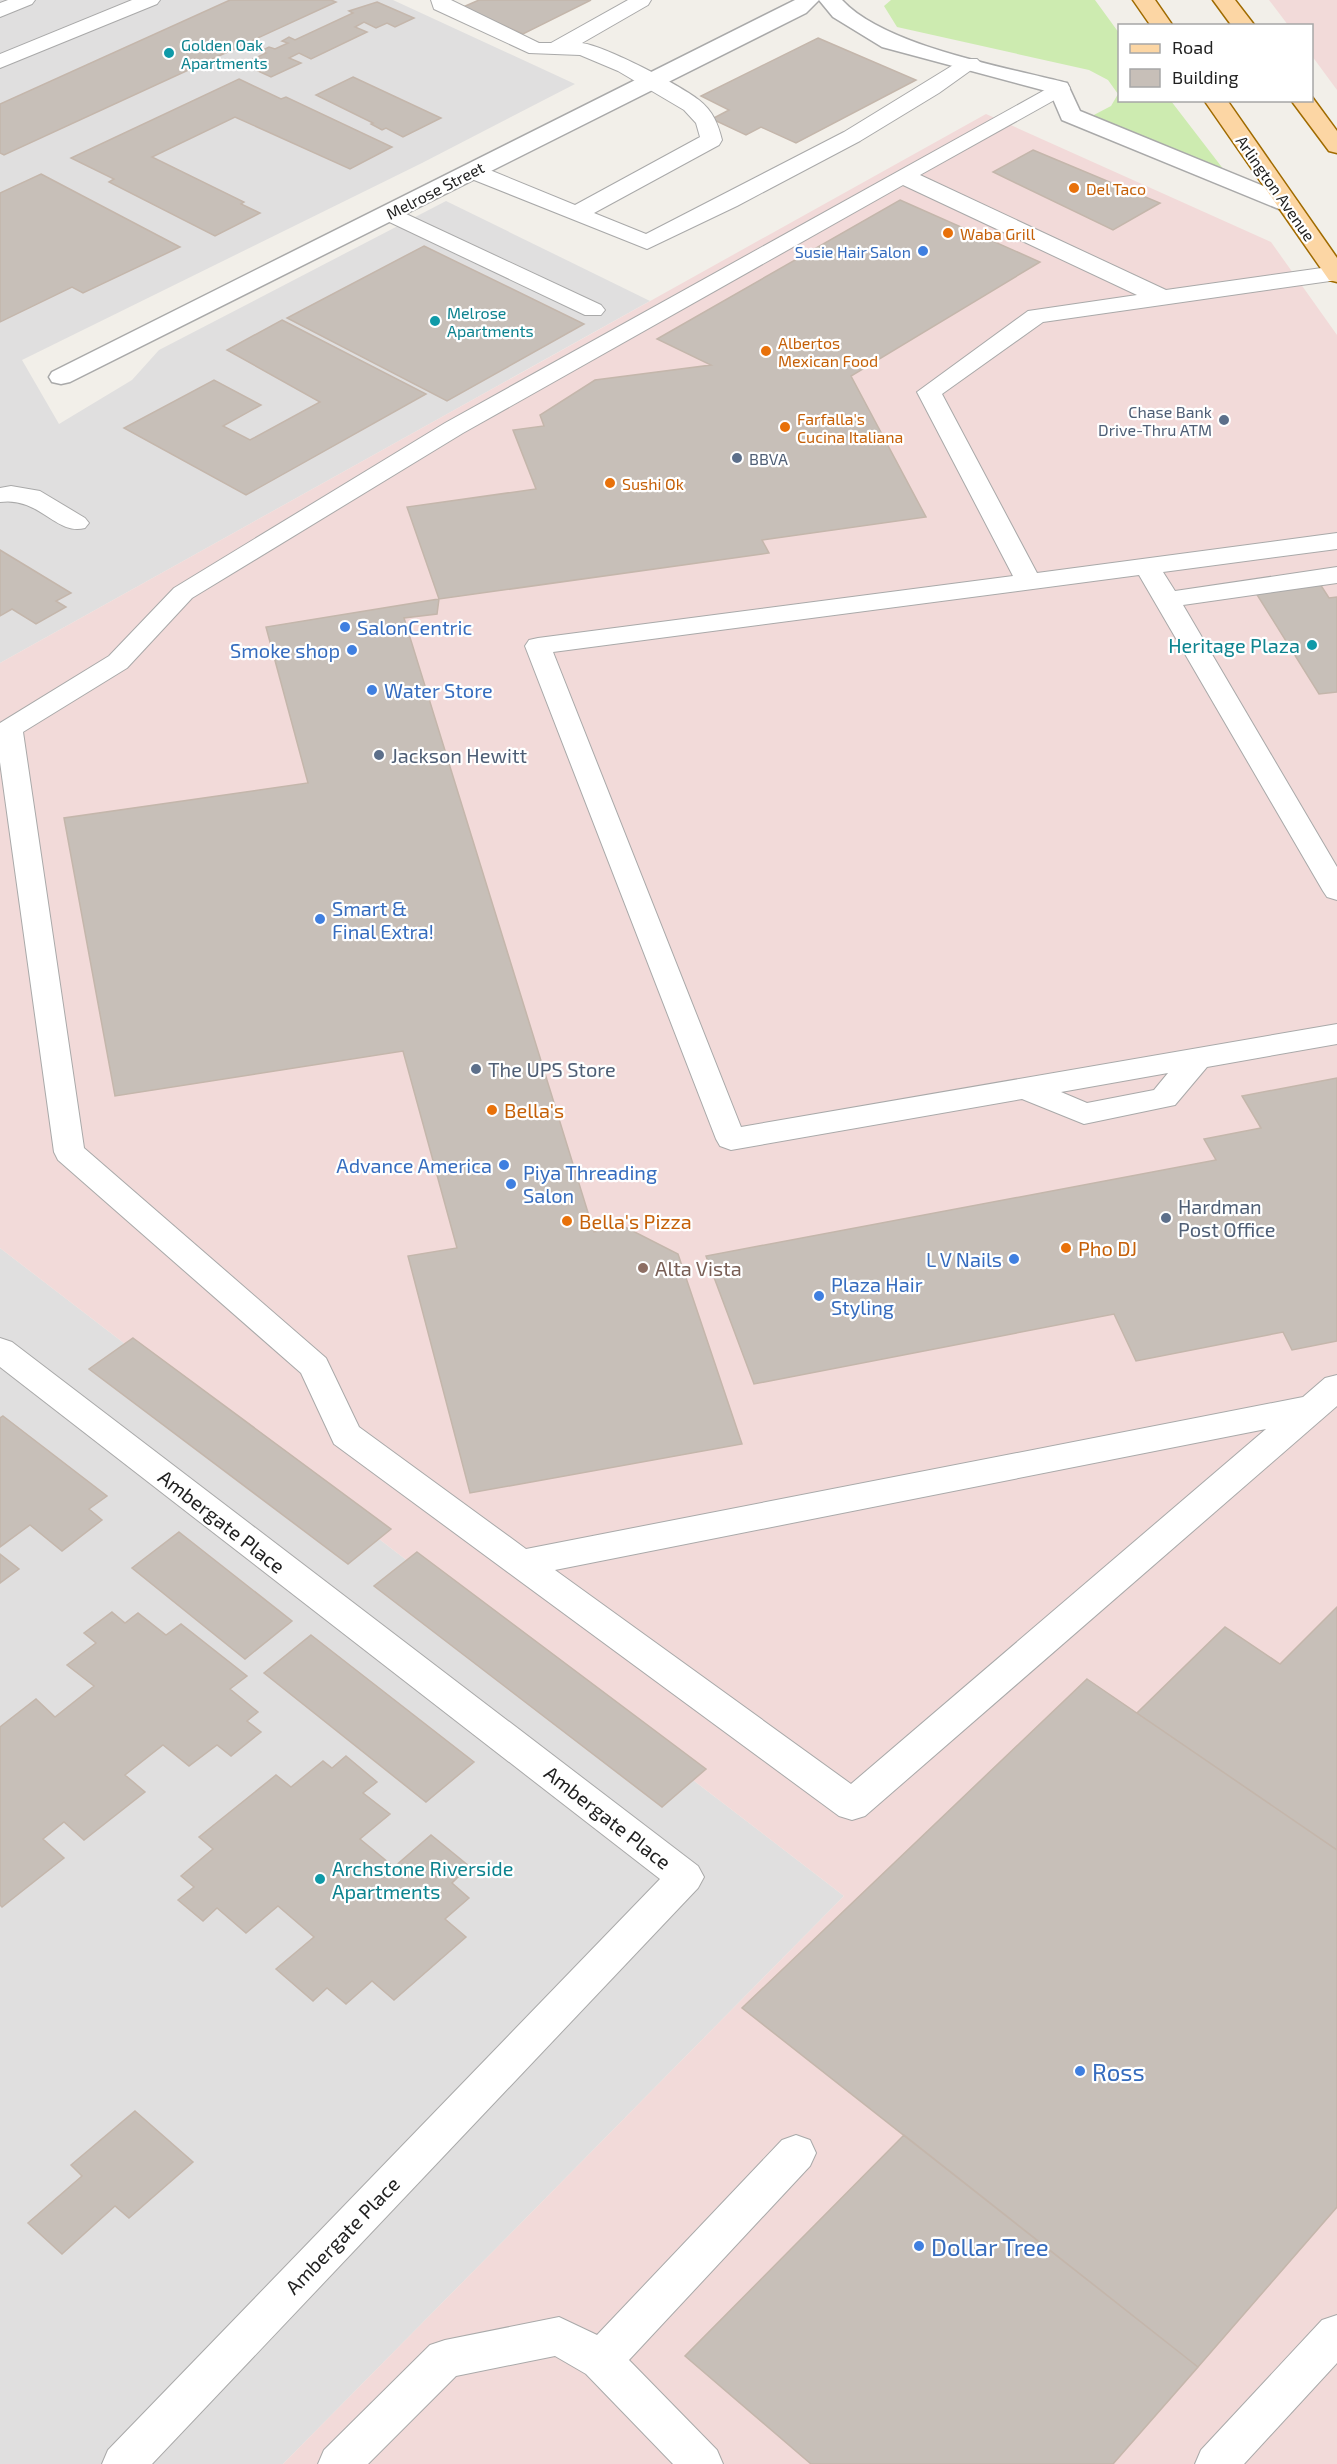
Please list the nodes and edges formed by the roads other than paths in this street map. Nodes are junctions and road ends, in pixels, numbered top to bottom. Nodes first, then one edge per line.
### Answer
1 (25, 0) edge
2 (150, 0) edge
3 (441, 0) edge
4 (808, 0) edge
5 (830, 0) edge
6 (1144, 0) edge
7 (1224, 0) edge
8 (641, 1) edge
9 (0, 11) edge
10 (1161, 24) edge
11 (1242, 24) edge
12 (557, 48) junction
13 (0, 62) edge
14 (970, 63) junction
15 (649, 83) junction
16 (1059, 88) junction
17 (1216, 102) edge
18 (1304, 102) edge
19 (1337, 146) edge
20 (472, 171) junction
21 (903, 176) junction
22 (1287, 204) junction
23 (389, 213) junction
24 (576, 213) junction
25 (1336, 274) edge
26 (1163, 298) junction
27 (593, 310) dead end
28 (61, 377) dead end
29 (0, 495) edge
30 (76, 523) dead end
31 (1337, 542) edge
32 (1147, 566) junction
33 (1337, 575) edge
34 (1029, 581) junction
35 (1167, 600) junction
36 (1337, 891) edge
37 (1337, 1034) edge
38 (0, 1350) edge
39 (1324, 1397) edge
40 (521, 1563) junction
41 (796, 2153) dead end
42 (1337, 2334) edge
43 (601, 2360) junction
44 (123, 2464) edge
45 (340, 2464) edge
46 (702, 2464) edge
47 (1216, 2464) edge

1 - 9 lane
2 - 13 lane
3 - 12 lane
4 - 15 street, Melrose Street
5 - 14 street
6 - 10 main road
7 - 11 main road
8 - 12 lane
12 - 15 lane
14 - 16 street
14 - 24 lane
15 - 20 street, Melrose Street
15 - 24 lane
16 - 21 lane
16 - 22 street
17 - 22 main road, Arlington Avenue
18 - 19 main road
20 - 23 street, Melrose Street
20 - 24 lane
21 - 26 lane
21 - 40 lane
22 - 25 main road, Arlington Avenue
23 - 27 lane
23 - 28 street, Melrose Street
25 - 26 lane
26 - 34 lane
29 - 30 lane
31 - 32 lane
32 - 34 lane
32 - 35 lane
33 - 35 lane
34 - 37 lane
35 - 36 lane
38 - 44 lane, Ambergate Place
39 - 40 lane
39 - 40 lane
41 - 43 lane
42 - 47 lane
43 - 45 lane
43 - 46 lane

